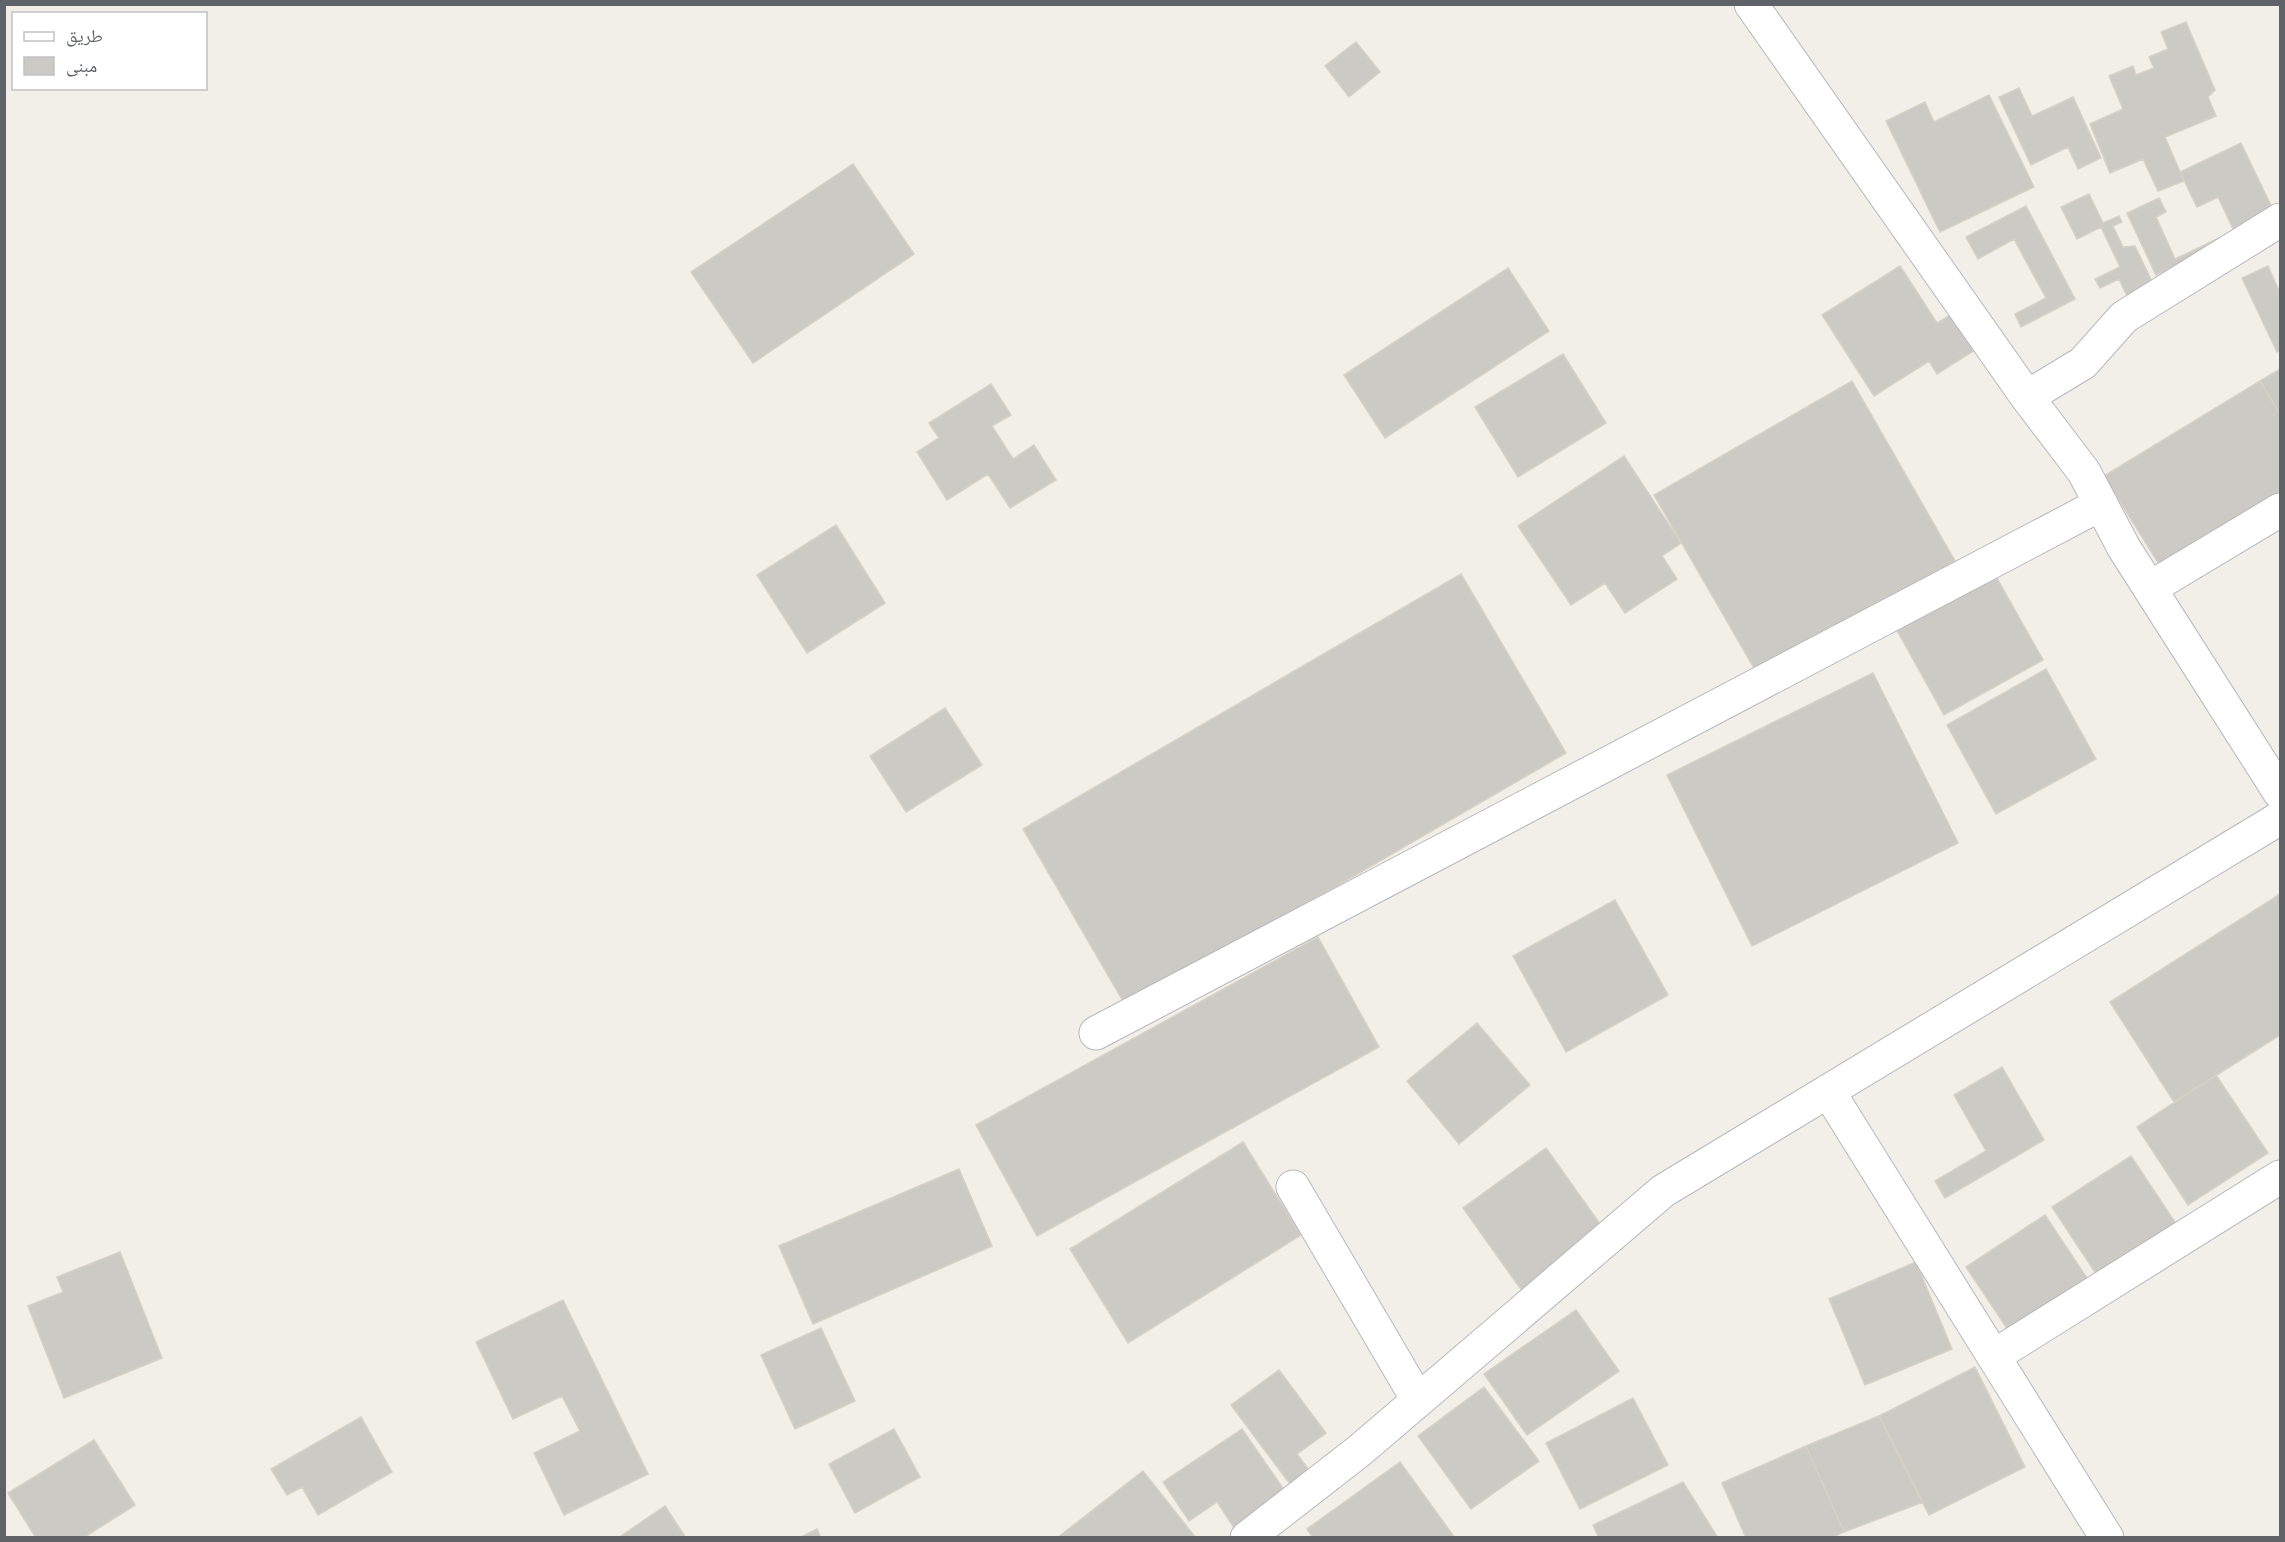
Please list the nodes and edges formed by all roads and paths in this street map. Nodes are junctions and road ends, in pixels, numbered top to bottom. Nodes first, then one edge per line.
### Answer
1 (1751, 4) edge
2 (2280, 220) edge
3 (2027, 397) junction
4 (2101, 504) junction
5 (2280, 510) edge
6 (2150, 588) junction
7 (2280, 793) edge
8 (2280, 818) edge
9 (1096, 1034) dead end
10 (1828, 1092) junction
11 (2280, 1177) edge
12 (1293, 1187) dead end
13 (1994, 1356) junction
14 (1418, 1400) junction
15 (1247, 1538) edge
16 (2108, 1538) edge

1 - 3 street
2 - 3 street
3 - 4 street
4 - 6 street
4 - 9 street
5 - 6 street
6 - 7 street
8 - 10 street
10 - 13 street
10 - 14 street
11 - 13 street
12 - 14 street
13 - 16 street
14 - 15 street

